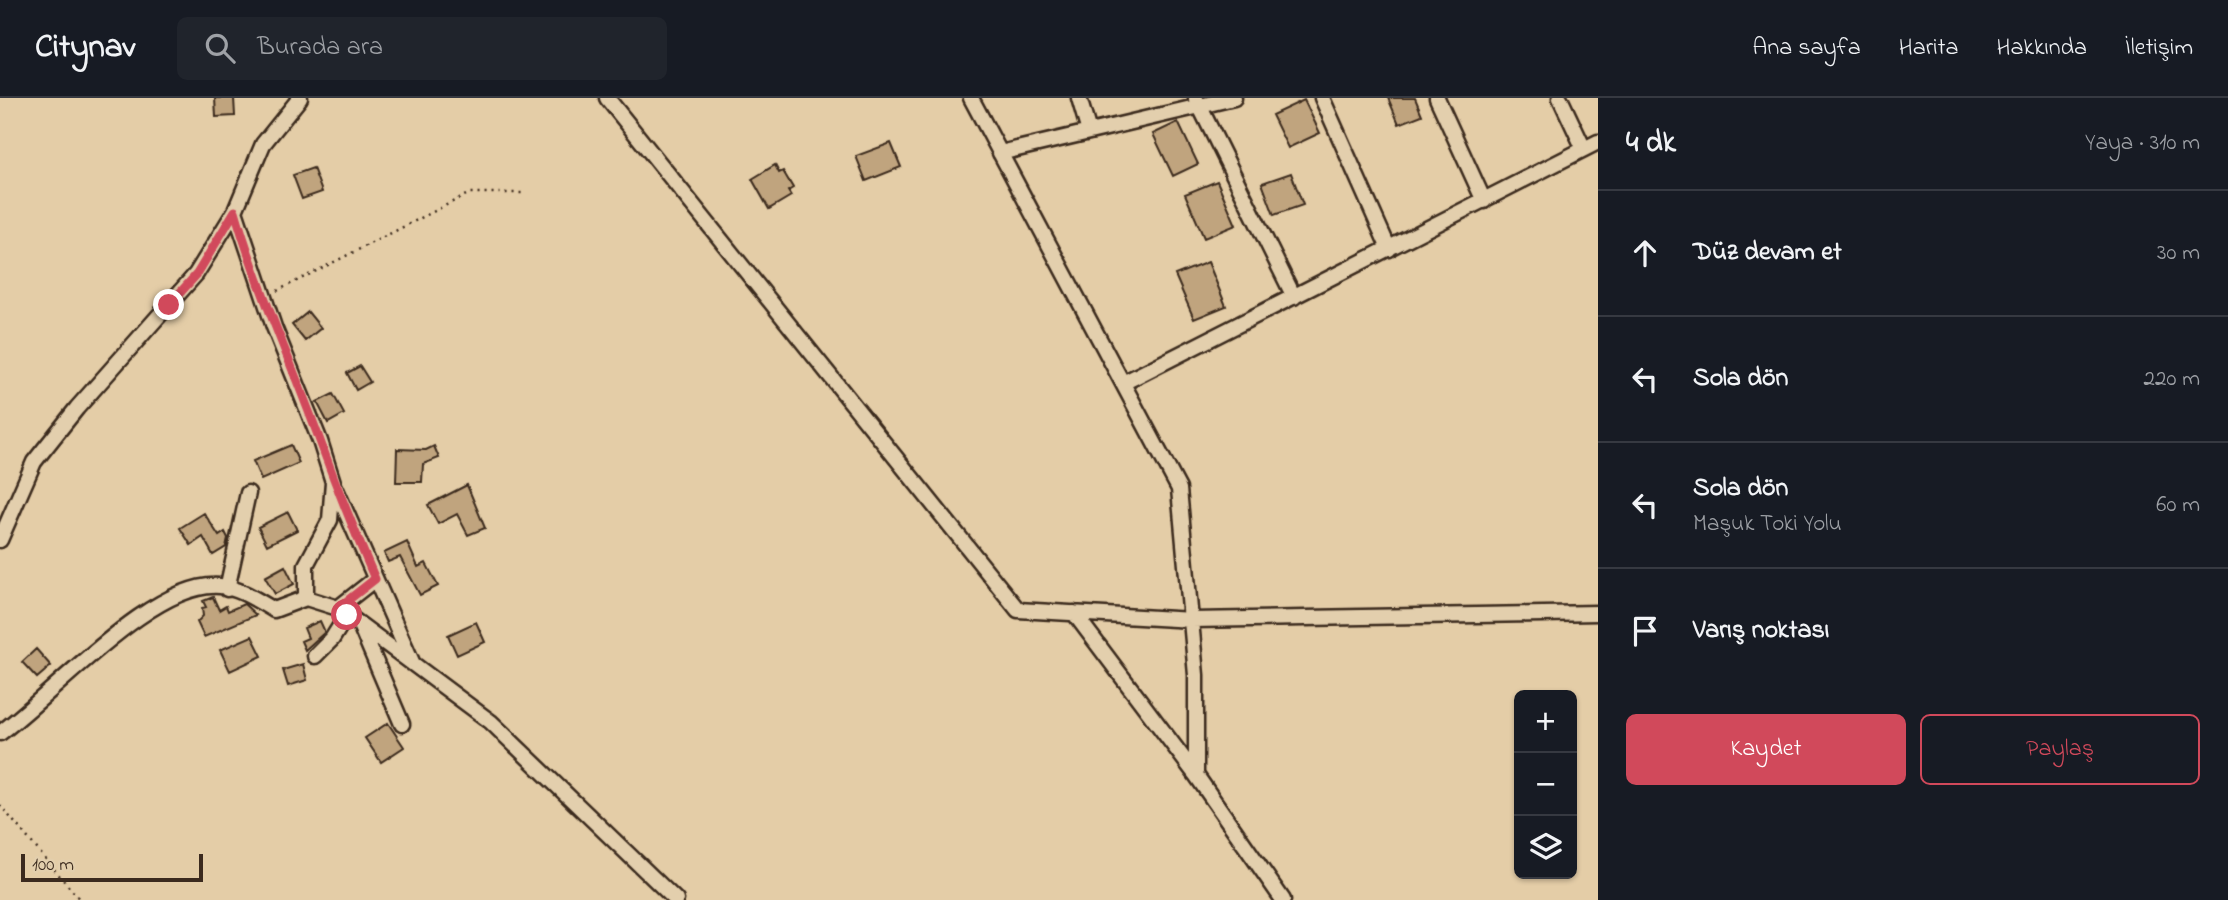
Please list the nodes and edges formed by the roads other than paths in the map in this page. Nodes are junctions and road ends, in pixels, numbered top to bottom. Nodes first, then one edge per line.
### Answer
1 (300, 98) edge
2 (607, 98) edge
3 (971, 98) edge
4 (1079, 98) edge
5 (1234, 98) edge
6 (1322, 98) edge
7 (1437, 98) edge
8 (1560, 98) edge
9 (1196, 102) edge
10 (1089, 132) junction
11 (1598, 142) edge
12 (1584, 149) junction
13 (1000, 153) junction
14 (1484, 201) junction
15 (235, 211) junction
16 (1389, 249) junction
17 (1294, 297) junction
18 (1123, 383) junction
19 (333, 482) junction
20 (248, 493) dead end
21 (0, 540) edge
22 (375, 579) junction
23 (228, 589) junction
24 (306, 598) junction
25 (343, 611) junction
26 (1074, 613) junction
27 (1598, 613) edge
28 (1192, 620) junction
29 (360, 625) junction
30 (315, 656) dead end
31 (413, 664) junction
32 (402, 724) dead end
33 (0, 733) edge
34 (1196, 775) junction
35 (676, 900) edge
36 (1283, 900) edge

1 - 15 street
2 - 26 street
3 - 13 street
4 - 10 street
5 - 9 street
6 - 16 street
7 - 14 street
8 - 12 street
9 - 10 street
9 - 17 street
10 - 13 street
11 - 12 street
12 - 14 street
13 - 18 street
14 - 16 street
15 - 19 street
15 - 21 street
16 - 17 street
17 - 18 street
18 - 28 street
19 - 22 street
19 - 24 street
20 - 23 street
22 - 25 street
22 - 31 street
23 - 24 street
23 - 33 street
24 - 25 street
25 - 29 street
25 - 30 street
26 - 28 street
26 - 34 street
27 - 28 street
28 - 34 street
29 - 31 street
29 - 32 street
31 - 35 street
34 - 36 street

